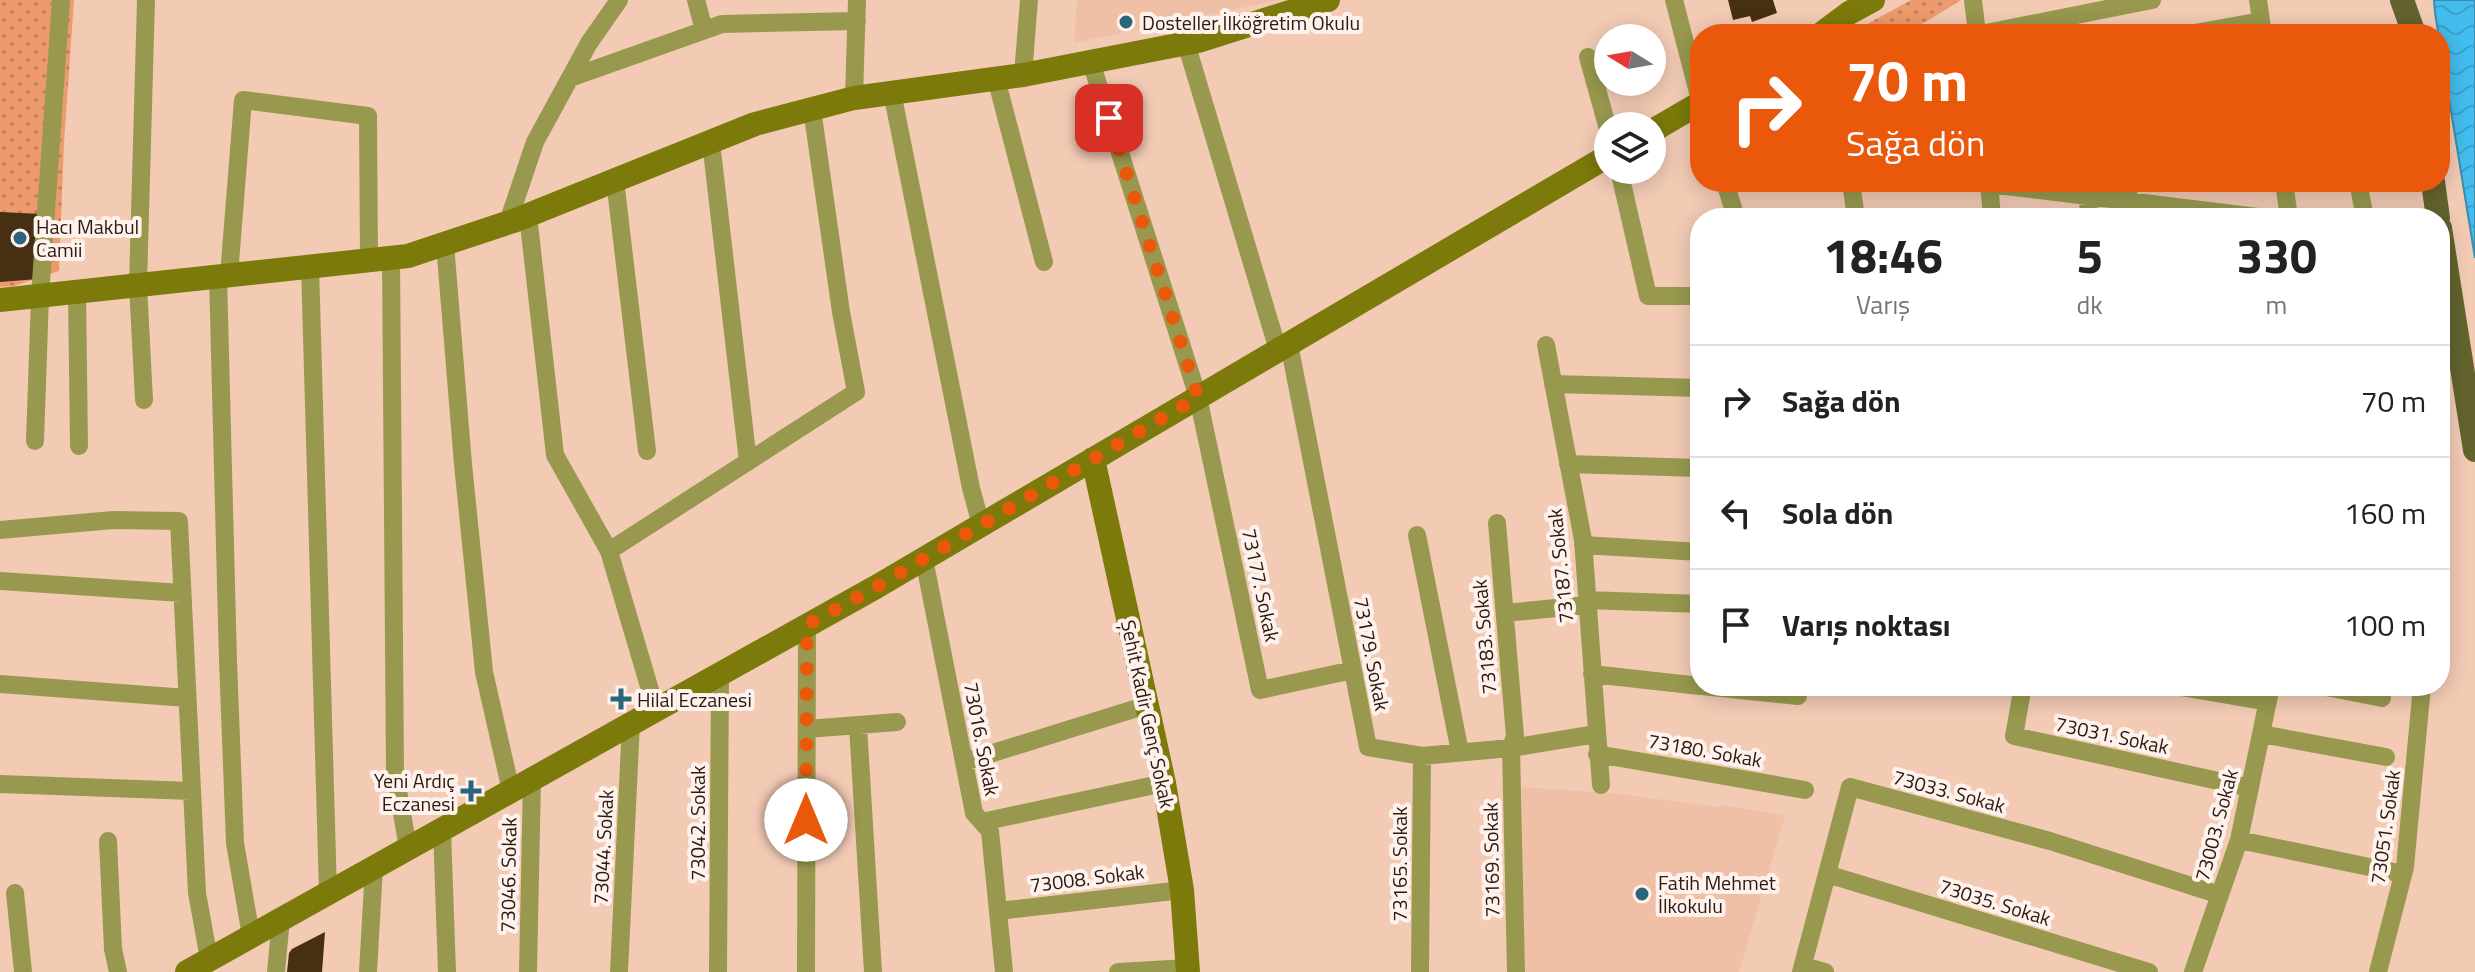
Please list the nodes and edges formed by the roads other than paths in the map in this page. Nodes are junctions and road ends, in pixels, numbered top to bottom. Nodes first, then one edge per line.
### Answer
1 (61, 0) edge
2 (146, 0) edge
3 (619, 0) edge
4 (696, 0) edge
5 (857, 0) edge
6 (1029, 0) edge
7 (1328, 0) edge
8 (1674, 0) edge
9 (1873, 0) edge
10 (1973, 0) edge
11 (2152, 0) edge
12 (2258, 0) edge
13 (2402, 0) edge
14 (2412, 0) edge
15 (1851, 4) edge
16 (857, 21) junction
17 (1831, 24) edge
18 (1977, 24) edge
19 (2030, 24) edge
20 (2261, 24) edge
21 (2410, 24) edge
22 (2413, 24) edge
23 (704, 30) junction
24 (1186, 43) junction
25 (1588, 57) dead end
26 (1091, 62) junction
27 (1690, 63) edge
28 (1023, 75) junction
29 (570, 78) junction
30 (996, 78) junction
31 (892, 92) junction
32 (854, 98) junction
33 (1690, 108) edge
34 (812, 109) junction
35 (1603, 112) edge
36 (1666, 123) edge
37 (711, 142) junction
38 (1594, 164) edge
39 (615, 180) junction
40 (1622, 184) edge
41 (2097, 192) edge
42 (2125, 208) edge
43 (518, 219) junction
44 (445, 244) junction
45 (380, 259) junction
46 (1044, 262) dead end
47 (310, 266) junction
48 (224, 276) junction
49 (138, 285) junction
50 (2450, 291) edge
51 (77, 292) junction
52 (40, 296) junction
53 (1690, 296) edge
54 (0, 300) edge
55 (1546, 345) dead end
56 (1284, 347) junction
57 (1553, 384) junction
58 (1690, 388) edge
59 (1198, 397) junction
60 (144, 400) dead end
61 (35, 441) dead end
62 (79, 446) dead end
63 (2475, 450) edge
64 (647, 451) dead end
65 (1093, 459) junction
66 (748, 462) junction
67 (1568, 464) junction
68 (1690, 468) edge
69 (1497, 523) dead end
70 (981, 525) junction
71 (0, 530) edge
72 (1417, 535) dead end
73 (1583, 545) junction
74 (609, 551) junction
75 (1690, 551) edge
76 (924, 559) junction
77 (0, 581) edge
78 (182, 593) junction
79 (1587, 602) junction
80 (1690, 604) edge
81 (1505, 613) junction
82 (807, 625) junction
83 (1353, 670) junction
84 (720, 674) junction
85 (1592, 674) junction
86 (0, 684) edge
87 (1690, 685) edge
88 (2021, 696) edge
89 (2270, 696) edge
90 (2372, 696) edge
91 (2421, 696) edge
92 (187, 698) junction
93 (2382, 698) dead end
94 (1147, 705) junction
95 (656, 710) junction
96 (897, 722) dead end
97 (631, 724) junction
98 (858, 726) junction
99 (807, 729) junction
100 (1596, 734) junction
101 (2261, 734) junction
102 (1511, 748) junction
103 (1460, 752) junction
104 (1597, 754) junction
105 (1422, 756) junction
106 (2386, 757) dead end
107 (964, 762) junction
108 (532, 779) junction
109 (1164, 783) junction
110 (0, 784) edge
111 (1601, 785) dead end
112 (2250, 788) junction
113 (1805, 790) dead end
114 (192, 791) junction
115 (511, 791) junction
116 (982, 822) junction
117 (442, 830) junction
118 (2239, 840) junction
119 (108, 841) dead end
120 (408, 848) junction
121 (374, 867) junction
122 (1827, 874) junction
123 (2403, 874) junction
124 (1182, 890) junction
125 (15, 893) dead end
126 (328, 893) junction
127 (2220, 895) junction
128 (998, 911) junction
129 (281, 919) junction
130 (251, 936) junction
131 (209, 959) junction
132 (1802, 969) edge
133 (1188, 970) edge
134 (23, 972) edge
135 (118, 972) edge
136 (187, 972) edge
137 (276, 972) edge
138 (368, 972) edge
139 (447, 972) edge
140 (528, 972) edge
141 (619, 972) edge
142 (718, 972) edge
143 (806, 972) edge
144 (873, 972) edge
145 (1004, 972) edge
146 (1118, 972) edge
147 (1420, 972) edge
148 (1516, 972) edge
149 (1825, 972) edge
150 (2149, 972) edge
151 (2193, 972) edge
152 (2378, 972) edge

1 - 52 street
2 - 49 street
3 - 29 street
4 - 23 street
5 - 16 street
6 - 28 street
7 - 24 main road
8 - 27 street
9 - 15 main road
10 - 18 street
11 - 19 street
12 - 20 street
13 - 21 main road
14 - 22 main road
15 - 17 main road
16 - 23 street
16 - 32 street
23 - 29 street
24 - 26 main road
24 - 56 street, 73179. Sokak
25 - 35 street
26 - 28 main road
26 - 59 street
28 - 30 main road
29 - 43 street
30 - 31 main road
30 - 46 street
31 - 32 main road
31 - 70 street
32 - 34 main road
33 - 36 main road
34 - 37 main road
34 - 66 street
37 - 39 main road
37 - 66 street
38 - 56 main road
39 - 43 main road
39 - 64 street
40 - 53 street
41 - 42 street
43 - 44 main road
43 - 74 street
44 - 45 main road
44 - 115 street
45 - 47 main road
45 - 48 street
45 - 120 street
47 - 48 main road
47 - 126 street
48 - 49 main road
48 - 130 street
49 - 51 main road
49 - 60 street
50 - 63 main road
51 - 52 main road
51 - 62 street
52 - 54 main road
52 - 61 street
55 - 57 street, 73187. Sokak
56 - 59 main road
56 - 83 street, 73179. Sokak
57 - 58 street
57 - 67 street, 73187. Sokak
59 - 65 main road
59 - 83 street, 73177. Sokak
65 - 70 main road
65 - 94 main road, Şehit Kadir Genç Sokak
66 - 74 street
67 - 68 street
67 - 73 street, 73187. Sokak
69 - 81 street, 73183. Sokak
70 - 76 main road
71 - 78 street
72 - 103 street
73 - 75 street
73 - 79 street, 73187. Sokak
74 - 95 street
76 - 82 main road
76 - 107 street, 73016. Sokak
77 - 78 street
78 - 92 street
79 - 80 street
79 - 81 street
79 - 85 street, 73187. Sokak
81 - 102 street, 73183. Sokak
82 - 84 main road
82 - 99 street
83 - 105 street, 73179. Sokak
84 - 95 main road
84 - 142 street, 73042. Sokak
85 - 87 street
85 - 100 street, 73187. Sokak
86 - 92 street
88 - 112 street, 73031. Sokak
89 - 101 street, 73003. Sokak
90 - 93 street
91 - 123 street, 73051. Sokak
92 - 114 street
94 - 107 street
94 - 109 main road, Şehit Kadir Genç Sokak
95 - 97 main road
96 - 98 street
97 - 108 main road
97 - 141 street, 73044. Sokak
98 - 99 street
98 - 144 street
99 - 143 street
100 - 102 street, 73179. Sokak
100 - 104 street, 73187. Sokak
101 - 106 street
101 - 112 street, 73003. Sokak
102 - 103 street, 73179. Sokak
102 - 148 street, 73169. Sokak
103 - 105 street, 73179. Sokak
104 - 111 street, 73187. Sokak
104 - 113 street, 73180. Sokak
105 - 147 street, 73165. Sokak
107 - 116 street, 73016. Sokak
108 - 115 main road
108 - 140 street, 73046. Sokak
109 - 116 street
109 - 124 main road, Şehit Kadir Genç Sokak
110 - 114 street
112 - 118 street, 73003. Sokak
114 - 131 street
115 - 117 main road
116 - 128 street, 73016. Sokak
117 - 120 main road
117 - 139 street
118 - 123 street
118 - 127 street, 73003. Sokak
119 - 135 street
120 - 121 main road
121 - 126 main road
121 - 138 street
122 - 127 street, 73033. Sokak
122 - 132 street, 73033. Sokak
122 - 150 street, 73035. Sokak
123 - 152 street, 73051. Sokak
124 - 128 street, 73008. Sokak
124 - 133 main road, Şehit Kadir Genç Sokak
125 - 134 street
126 - 129 main road
127 - 151 street, 73003. Sokak
128 - 145 street, 73016. Sokak
129 - 130 main road
129 - 137 street
130 - 131 main road
131 - 136 main road
132 - 149 street
133 - 146 street

